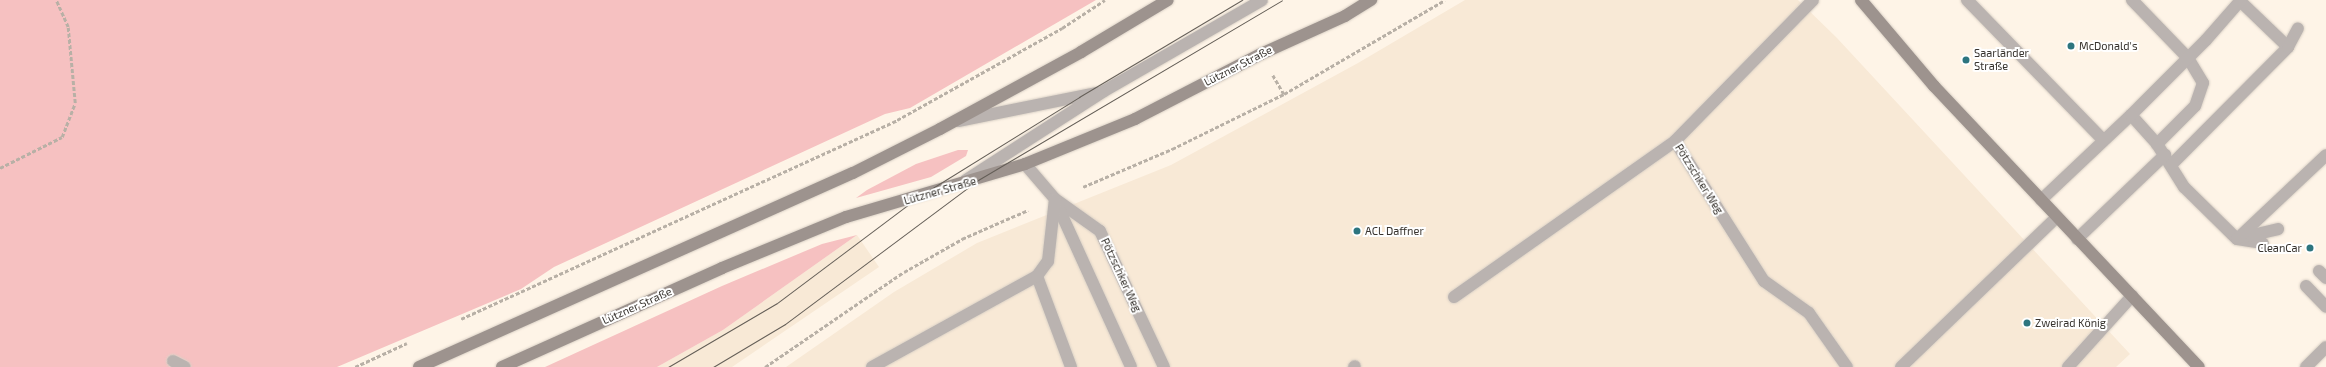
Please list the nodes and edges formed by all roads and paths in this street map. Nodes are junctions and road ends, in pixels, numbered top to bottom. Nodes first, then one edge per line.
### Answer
1 (56, 0) edge
2 (1105, 0) edge
3 (1168, 0) edge
4 (1262, 0) edge
5 (1371, 0) edge
6 (1445, 0) edge
7 (1813, 0) edge
8 (1860, 0) edge
9 (1967, 0) edge
10 (2132, 0) edge
11 (2240, 0) edge
12 (2298, 28) dead end
13 (2288, 47) junction
14 (2188, 58) junction
15 (1272, 74) dead end
16 (1104, 91) junction
17 (1284, 94) junction
18 (2131, 115) junction
19 (954, 122) junction
20 (2103, 140) junction
21 (1675, 141) junction
22 (2157, 144) junction
23 (2326, 155) edge
24 (2168, 159) junction
25 (1025, 164) junction
26 (0, 168) edge
27 (957, 186) junction
28 (1055, 199) junction
29 (2041, 200) junction
30 (2057, 217) junction
31 (2278, 229) dead end
32 (2077, 239) junction
33 (2237, 239) junction
34 (2263, 243) dead end
35 (1037, 276) junction
36 (2306, 286) dead end
37 (2132, 296) junction
38 (1454, 297) dead end
39 (2326, 307) edge
40 (456, 321) dead end
41 (413, 341) dead end
42 (2326, 347) edge
43 (172, 361) dead end
44 (185, 367) edge
45 (355, 367) edge
46 (419, 367) edge
47 (502, 367) edge
48 (765, 367) edge
49 (872, 367) edge
50 (1071, 367) edge
51 (1131, 367) edge
52 (1164, 367) edge
53 (1847, 367) edge
54 (1901, 367) edge
55 (2068, 367) edge
56 (2199, 367) edge
57 (2306, 367) edge

1 - 26 path
2 - 40 path
3 - 19 main road
4 - 16 lane
5 - 25 main road, Lützner Straße
6 - 17 path
7 - 21 lane, Pötzschker Weg
8 - 29 main road
9 - 20 lane
10 - 14 lane
11 - 13 lane
11 - 14 lane
12 - 13 lane
13 - 24 lane
14 - 18 lane
14 - 22 lane
15 - 17 path
16 - 19 lane
16 - 27 lane
17 - 28 path
18 - 20 lane
18 - 22 lane
19 - 46 main road
20 - 29 lane
21 - 38 lane
21 - 53 lane, Pötzschker Weg
22 - 24 lane
23 - 33 lane
24 - 32 lane
24 - 33 lane
25 - 27 main road, Lützner Straße
25 - 28 lane, Pötzschker Weg
27 - 47 main road, Lützner Straße
28 - 35 lane
28 - 48 path
28 - 51 lane
28 - 52 lane, Pötzschker Weg
29 - 30 main road
30 - 32 main road
30 - 54 lane
31 - 33 lane
32 - 37 main road
33 - 34 lane
35 - 49 lane
35 - 50 lane
36 - 39 lane
37 - 55 lane
37 - 56 main road
41 - 45 path
42 - 57 lane
43 - 44 lane

